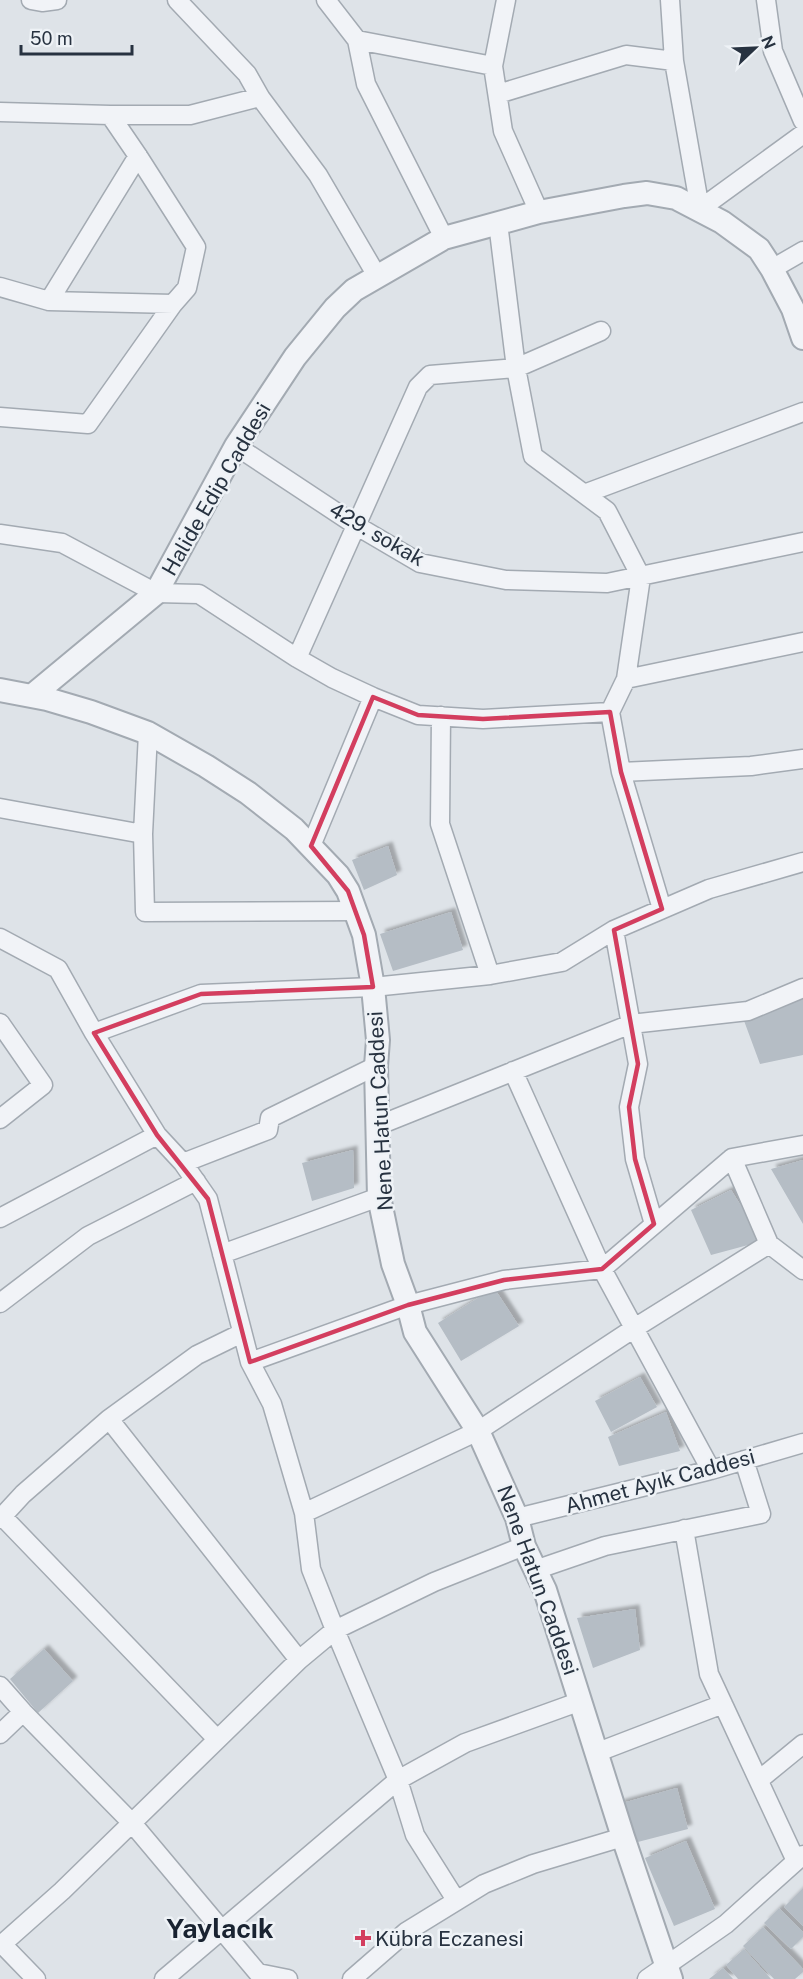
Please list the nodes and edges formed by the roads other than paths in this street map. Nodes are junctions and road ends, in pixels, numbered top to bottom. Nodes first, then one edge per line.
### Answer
1 (31, 0) edge
2 (57, 0) edge
3 (177, 0) edge
4 (326, 0) edge
5 (506, 0) edge
6 (670, 0) edge
7 (766, 0) edge
8 (357, 40) junction
9 (674, 61) junction
10 (493, 66) junction
11 (498, 94) junction
12 (260, 97) junction
13 (0, 112) edge
14 (110, 116) junction
15 (803, 121) edge
16 (803, 134) edge
17 (138, 156) junction
18 (700, 209) junction
19 (539, 212) junction
20 (498, 223) junction
21 (444, 238) junction
22 (803, 251) edge
23 (772, 269) junction
24 (377, 276) junction
25 (0, 287) edge
26 (49, 301) junction
27 (173, 304) junction
28 (601, 331) dead end
29 (803, 338) edge
30 (516, 368) junction
31 (803, 412) edge
32 (0, 417) edge
33 (236, 446) junction
34 (584, 494) junction
35 (357, 526) junction
36 (0, 534) edge
37 (803, 542) edge
38 (641, 577) junction
39 (156, 593) junction
40 (803, 642) edge
41 (297, 658) junction
42 (626, 679) junction
43 (0, 690) edge
44 (33, 695) junction
45 (373, 698) junction
46 (610, 712) junction
47 (441, 716) junction
48 (148, 733) junction
49 (803, 759) edge
50 (621, 772) junction
51 (0, 808) edge
52 (143, 834) junction
53 (311, 846) junction
54 (803, 862) edge
55 (662, 909) junction
56 (356, 911) junction
57 (614, 930) junction
58 (0, 938) edge
59 (490, 975) junction
60 (373, 987) junction
61 (803, 988) edge
62 (0, 1023) edge
63 (631, 1024) junction
64 (94, 1033) junction
65 (376, 1066) junction
66 (513, 1071) junction
67 (0, 1119) edge
68 (377, 1126) junction
69 (158, 1135) junction
70 (803, 1145) edge
71 (732, 1158) junction
72 (183, 1163) junction
73 (196, 1181) junction
74 (379, 1197) junction
75 (1, 1215) edge
76 (654, 1224) junction
77 (769, 1244) junction
78 (222, 1254) junction
79 (602, 1269) junction
80 (803, 1270) edge
81 (0, 1303) edge
82 (408, 1305) junction
83 (633, 1329) junction
84 (242, 1333) junction
85 (250, 1362) junction
86 (109, 1419) junction
87 (478, 1431) junction
88 (803, 1443) edge
89 (744, 1460) junction
90 (711, 1470) junction
91 (304, 1513) junction
92 (1, 1518) edge
93 (517, 1518) junction
94 (684, 1529) junction
95 (524, 1546) junction
96 (535, 1570) junction
97 (335, 1630) junction
98 (299, 1660) junction
99 (0, 1686) edge
100 (581, 1701) junction
101 (723, 1704) junction
102 (23, 1712) junction
103 (0, 1734) edge
104 (217, 1739) junction
105 (803, 1744) edge
106 (598, 1752) junction
107 (398, 1780) junction
108 (759, 1780) junction
109 (132, 1823) junction
110 (623, 1837) junction
111 (800, 1858) edge
112 (456, 1900) junction
113 (221, 1930) junction
114 (1, 1945) edge
115 (668, 1973) edge
116 (36, 1979) edge
117 (164, 1979) edge
118 (288, 1979) edge
119 (352, 1979) edge
120 (647, 1979) edge

1 - 2 street
3 - 12 street
4 - 8 street
5 - 10 street
6 - 9 street
7 - 15 street
8 - 10 street
8 - 21 street
9 - 11 street
9 - 18 street
10 - 11 street
11 - 19 street
12 - 14 street
12 - 24 street
13 - 14 street
14 - 17 street
16 - 18 street
17 - 26 street
17 - 27 street
18 - 19 street, Halide Edip Caddesi
18 - 23 street, Halide Edip Caddesi
19 - 20 street, Halide Edip Caddesi
20 - 21 street, Halide Edip Caddesi
20 - 30 street
21 - 24 street, Halide Edip Caddesi
22 - 23 street
23 - 29 street, Halide Edip Caddesi
24 - 33 street, Halide Edip Caddesi
25 - 26 street
26 - 27 street
27 - 32 street
28 - 30 street
30 - 34 street
30 - 35 street
31 - 34 street
33 - 35 street, 429. sokak
33 - 39 street, Halide Edip Caddesi
34 - 38 street
35 - 38 street, 429. sokak
35 - 41 street
36 - 39 street
37 - 38 street, 429. sokak
38 - 42 street
39 - 41 street
39 - 44 street, Halide Edip Caddesi
40 - 42 street
41 - 45 street
42 - 46 street
43 - 44 street, Nene Hatun Caddesi
44 - 48 street, Nene Hatun Caddesi
45 - 47 street
45 - 53 street
46 - 47 street
46 - 50 street
47 - 59 street
48 - 52 street
48 - 53 street, Nene Hatun Caddesi
49 - 50 street
50 - 55 street
51 - 52 street
52 - 56 street
53 - 56 street, Nene Hatun Caddesi
54 - 55 street
55 - 57 street
56 - 60 street, Nene Hatun Caddesi
57 - 59 street
57 - 63 street
58 - 64 street
59 - 60 street
60 - 64 street
60 - 65 street, Nene Hatun Caddesi
61 - 63 street
62 - 67 street
63 - 66 street
63 - 76 street
64 - 69 street
65 - 68 street, Nene Hatun Caddesi
65 - 72 street
66 - 68 street
66 - 79 street
68 - 74 street, Nene Hatun Caddesi
69 - 72 street
69 - 75 street
70 - 71 street
71 - 76 street
71 - 77 street
72 - 73 street
73 - 78 street
73 - 81 street
74 - 78 street
74 - 82 street, Nene Hatun Caddesi
76 - 79 street
77 - 80 street
77 - 83 street
78 - 84 street
79 - 82 street
79 - 83 street
82 - 85 street
82 - 87 street, Nene Hatun Caddesi
83 - 87 street
83 - 90 street
84 - 85 street
84 - 86 street
85 - 91 street
86 - 92 street
86 - 98 street
87 - 91 street
87 - 93 street, Nene Hatun Caddesi
88 - 89 street, Ahmet Ayık Caddesi
89 - 90 street, Ahmet Ayık Caddesi
89 - 94 street
90 - 93 street, Ahmet Ayık Caddesi
91 - 97 street
92 - 104 street
93 - 95 street, Nene Hatun Caddesi
94 - 96 street
94 - 101 street
95 - 96 street, Nene Hatun Caddesi
95 - 97 street
96 - 100 street, Nene Hatun Caddesi
97 - 98 street
97 - 107 street
98 - 104 street
99 - 102 street
100 - 106 street, Nene Hatun Caddesi
100 - 107 street
101 - 106 street
101 - 108 street
102 - 103 street
102 - 109 street
104 - 109 street
105 - 108 street
106 - 110 street, Nene Hatun Caddesi
107 - 112 street
107 - 113 street
108 - 111 street
109 - 113 street
109 - 114 street
110 - 112 street
110 - 115 street, Nene Hatun Caddesi
111 - 115 street
112 - 119 street
113 - 117 street
113 - 118 street
114 - 116 street
115 - 120 street

